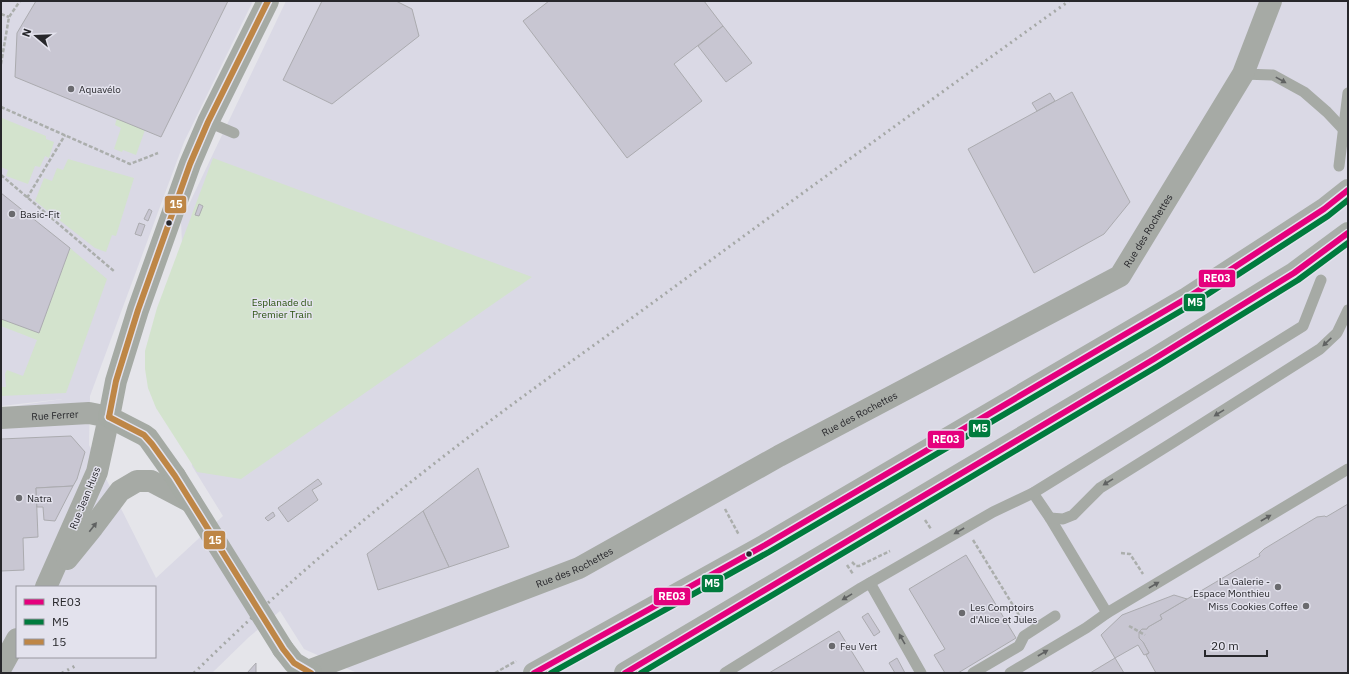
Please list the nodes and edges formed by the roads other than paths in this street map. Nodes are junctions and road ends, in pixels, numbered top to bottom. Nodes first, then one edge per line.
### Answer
1 (268, 1) edge
2 (1271, 1) edge
3 (1243, 74) junction
4 (1348, 93) edge
5 (208, 122) junction
6 (1343, 129) junction
7 (234, 132) dead end
8 (1339, 166) dead end
9 (1348, 190) edge
10 (1348, 233) edge
11 (1321, 280) dead end
12 (1348, 310) edge
13 (109, 417) junction
14 (1, 418) edge
15 (1348, 469) edge
16 (167, 480) junction
17 (1033, 493) junction
18 (1050, 518) junction
19 (48, 583) edge
20 (870, 583) junction
21 (1107, 613) junction
22 (1055, 616) dead end
23 (16, 641) edge
24 (283, 649) junction
25 (1, 668) edge
26 (307, 672) edge
27 (286, 673) edge
28 (534, 673) edge
29 (625, 673) edge
30 (725, 673) edge
31 (921, 673) edge
32 (973, 673) edge
33 (1010, 673) edge

1 - 5 main road
2 - 3 street, Rue des Rochettes
3 -> 6 lane
3 - 26 street, Rue des Rochettes
4 - 6 lane
5 - 7 lane
5 - 13 main road
6 - 8 lane
9 - 28 main road
10 - 29 main road
11 - 17 lane
12 -> 18 lane
13 - 14 street, Rue Ferrer
13 - 16 main road
13 - 19 street, Rue Jean Huss
21 -> 15 lane
19 -> 16 street, Rue Jean Huss
16 - 24 main road, bridge
17 - 18 lane
17 -> 20 lane
18 - 21 lane
20 -> 30 lane
31 -> 20 lane
33 -> 21 lane
22 - 32 lane
23 - 25 street
24 - 26 main road
24 - 27 main road

